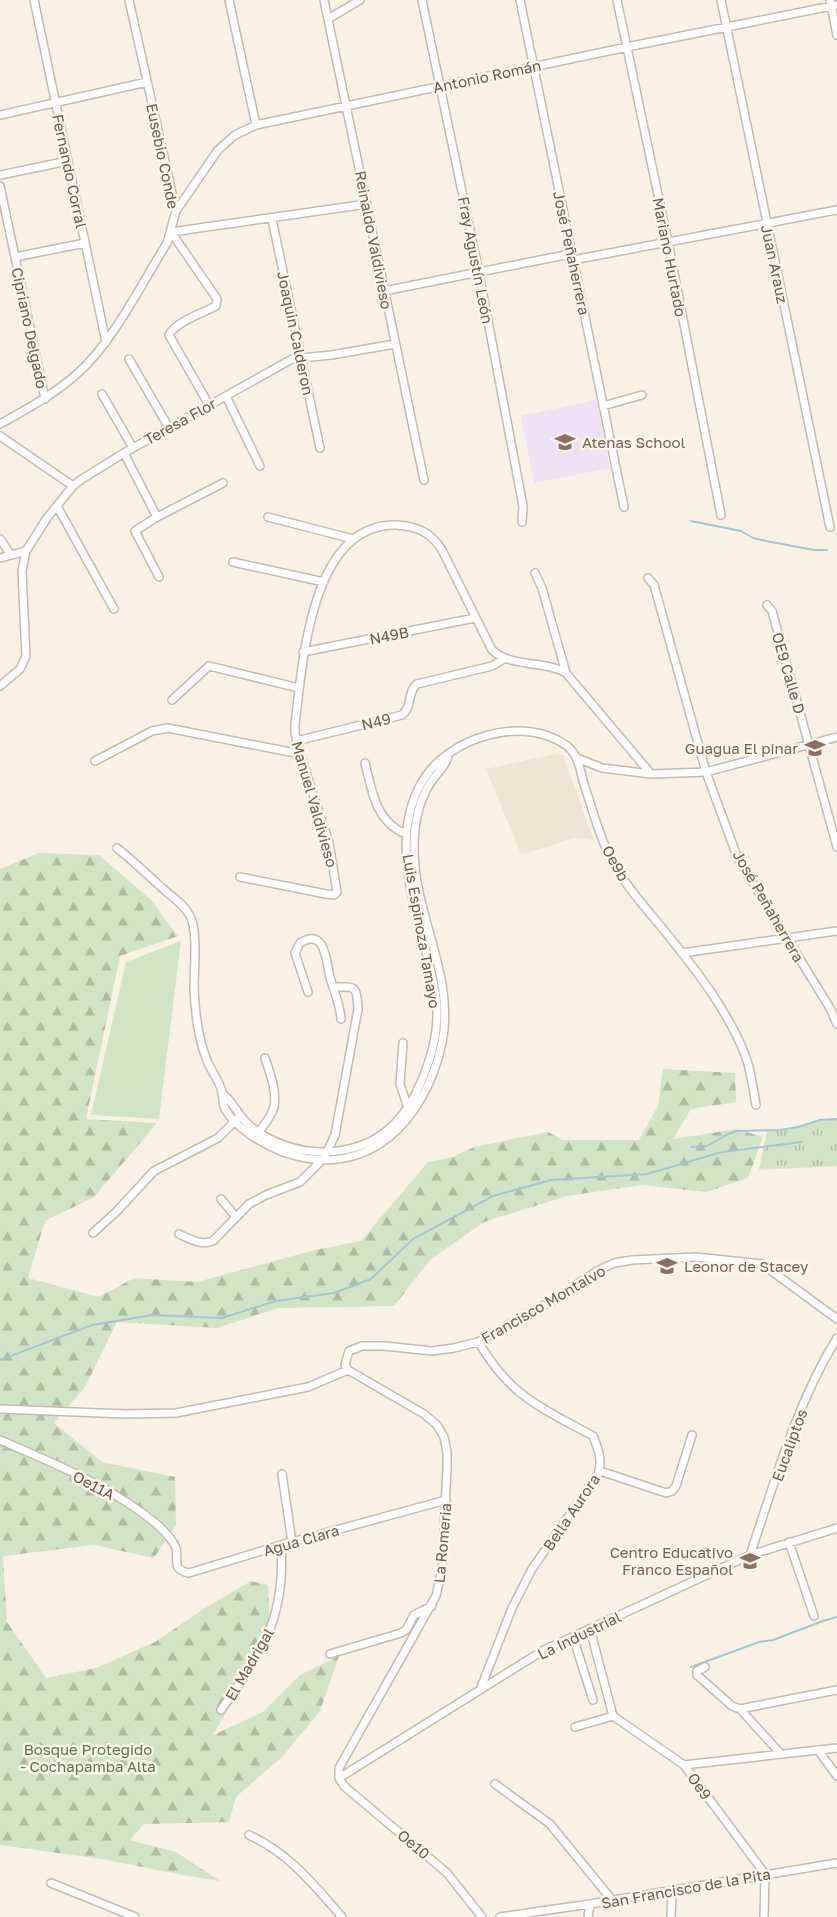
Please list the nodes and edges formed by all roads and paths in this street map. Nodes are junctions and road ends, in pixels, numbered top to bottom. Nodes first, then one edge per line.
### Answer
1 (34, 0) edge
2 (129, 0) edge
3 (228, 0) edge
4 (324, 0) edge
5 (360, 0) edge
6 (422, 0) edge
7 (520, 0) edge
8 (617, 0) edge
9 (721, 0) edge
10 (833, 4) edge
11 (328, 20) junction
12 (726, 27) junction
13 (837, 34) edge
14 (627, 47) junction
15 (534, 67) junction
16 (147, 82) junction
17 (441, 86) junction
18 (56, 102) junction
19 (346, 106) junction
20 (0, 115) edge
21 (256, 125) junction
22 (68, 162) junction
23 (0, 175) edge
24 (0, 186) edge
25 (367, 204) junction
26 (837, 210) edge
27 (176, 211) junction
28 (272, 219) junction
29 (766, 224) junction
30 (171, 232) junction
31 (668, 242) junction
32 (85, 243) junction
33 (15, 257) junction
34 (573, 260) junction
35 (478, 272) junction
36 (384, 291) junction
37 (106, 342) junction
38 (395, 344) junction
39 (302, 357) junction
40 (129, 358) dead end
41 (102, 394) dead end
42 (642, 395) dead end
43 (226, 396) junction
44 (45, 399) junction
45 (209, 405) junction
46 (603, 406) junction
47 (0, 424) edge
48 (169, 428) junction
49 (0, 436) edge
50 (133, 448) junction
51 (320, 448) dead end
52 (124, 453) junction
53 (260, 466) dead end
54 (424, 480) dead end
55 (223, 483) dead end
56 (73, 486) junction
57 (57, 506) junction
58 (624, 507) dead end
59 (722, 515) dead end
60 (268, 517) dead end
61 (157, 518) junction
62 (522, 522) dead end
63 (830, 527) dead end
64 (0, 538) edge
65 (353, 539) junction
66 (26, 551) junction
67 (11, 555) junction
68 (0, 558) edge
69 (233, 562) dead end
70 (535, 573) dead end
71 (159, 577) dead end
72 (648, 579) dead end
73 (324, 582) junction
74 (767, 605) dead end
75 (114, 609) dead end
76 (475, 618) junction
77 (303, 652) junction
78 (504, 659) junction
79 (566, 673) junction
80 (0, 686) edge
81 (299, 688) junction
82 (172, 700) dead end
83 (837, 737) edge
84 (296, 741) junction
85 (809, 744) junction
86 (300, 754) junction
87 (448, 756) junction
88 (577, 758) junction
89 (95, 761) dead end
90 (365, 764) dead end
91 (706, 772) junction
92 (651, 774) junction
93 (406, 834) junction
94 (837, 847) edge
95 (117, 848) dead end
96 (240, 877) dead end
97 (837, 932) edge
98 (786, 937) junction
99 (426, 938) junction
100 (682, 953) junction
101 (334, 987) junction
102 (308, 992) dead end
103 (341, 1019) dead end
104 (837, 1024) edge
105 (403, 1043) dead end
106 (265, 1058) dead end
107 (756, 1105) dead end
108 (410, 1110) junction
109 (238, 1118) junction
110 (257, 1135) junction
111 (326, 1155) junction
112 (221, 1199) dead end
113 (236, 1217) junction
114 (93, 1233) dead end
115 (178, 1234) dead end
116 (837, 1319) edge
117 (837, 1338) edge
118 (478, 1342) junction
119 (348, 1370) junction
120 (0, 1409) edge
121 (692, 1435) dead end
122 (0, 1440) edge
123 (600, 1471) junction
124 (282, 1474) dead end
125 (446, 1500) junction
126 (837, 1528) edge
127 (291, 1542) junction
128 (789, 1542) junction
129 (281, 1545) junction
130 (176, 1547) joint
131 (750, 1556) junction
132 (432, 1606) junction
133 (814, 1616) dead end
134 (590, 1629) junction
135 (573, 1636) junction
136 (330, 1654) dead end
137 (705, 1667) dead end
138 (480, 1690) junction
139 (837, 1690) edge
140 (593, 1700) dead end
141 (740, 1709) junction
142 (221, 1710) dead end
143 (613, 1716) junction
144 (575, 1727) dead end
145 (837, 1748) edge
146 (819, 1750) junction
147 (780, 1753) junction
148 (684, 1765) junction
149 (837, 1776) edge
150 (339, 1778) junction
151 (495, 1784) dead end
152 (249, 1835) dead end
153 (837, 1863) edge
154 (765, 1874) junction
155 (51, 1883) dead end
156 (672, 1890) junction
157 (612, 1900) junction
158 (590, 1904) junction
159 (135, 1917) edge
160 (342, 1917) edge
161 (482, 1917) edge
162 (500, 1917) edge
163 (588, 1917) edge
164 (671, 1917) edge
165 (764, 1917) edge

1 - 18 street, Fernando Corral
2 - 16 street, Eusebio Conde
3 - 21 street
4 - 11 street, Reinaldo Valdivieso
5 - 11 street
6 - 17 street, Fray Agustín León
7 - 15 street, José Peñaherrera
8 - 14 street, Mariano Hurtado
9 - 12 street, Juan Arauz
10 - 12 street, Antonio Román
10 - 13 street
11 - 19 street, Reinaldo Valdivieso
12 - 14 street, Antonio Román
12 - 29 street, Juan Arauz
14 - 15 street, Antonio Román
14 - 31 street, Mariano Hurtado
15 - 17 street, Antonio Román
15 - 34 street, José Peñaherrera
16 - 18 street
16 - 27 street, Eusebio Conde
17 - 19 street, Antonio Román
17 - 35 street, Fray Agustín León
18 - 20 street
18 - 22 street, Fernando Corral
19 - 21 street, Antonio Román
19 - 25 street, Reinaldo Valdivieso
21 - 27 street, Antonio Román
22 - 23 street
22 - 32 street, Fernando Corral
24 - 33 street, Cipriano Delgado
25 - 28 street
25 - 36 street, Reinaldo Valdivieso
26 - 29 street
27 - 30 street, Eusebio Conde
28 - 30 street
28 - 39 street, Joaquin Calderon
29 - 31 street
29 - 63 street, Juan Arauz
30 - 37 street
30 - 45 street
31 - 34 street
31 - 59 street, Mariano Hurtado
32 - 33 street
32 - 37 street, Fernando Corral
33 - 44 street, Cipriano Delgado
34 - 35 street
34 - 46 street, José Peñaherrera
35 - 36 street
35 - 62 street, Fray Agustín León
36 - 38 street, Reinaldo Valdivieso
37 - 44 street
38 - 39 street, Teresa Flor
38 - 54 street, Reinaldo Valdivieso
39 - 43 street, Teresa Flor
39 - 51 street, Joaquin Calderon
40 - 48 street
41 - 50 street
42 - 46 street
43 - 45 street, Teresa Flor
43 - 53 street
44 - 47 street
45 - 48 street, Teresa Flor
46 - 58 street, José Peñaherrera
48 - 50 street, Teresa Flor
49 - 56 street
50 - 52 street, Teresa Flor
52 - 56 street, Teresa Flor
52 - 61 street
55 - 61 street
56 - 57 street, Teresa Flor
57 - 66 street, Teresa Flor
57 - 75 street
60 - 65 street
61 - 71 street
64 - 67 street
65 - 73 street, Manuel Valdivieso
65 - 76 street, Manuel Valdivieso
66 - 67 street
66 - 80 street
67 - 68 street
69 - 73 street
70 - 79 street
72 - 91 street, José Peñaherrera
73 - 77 street, Manuel Valdivieso
74 - 85 street, OE9 Calle D
76 - 77 street, N49B
76 - 78 street, Manuel Valdivieso
77 - 81 street, Manuel Valdivieso
78 - 79 street
78 - 84 street, N49
79 - 92 street
81 - 82 street
81 - 84 street, Manuel Valdivieso
83 - 85 street
84 - 86 street, Manuel Valdivieso
85 - 91 street
85 - 94 street, OE9 Calle D
86 - 89 street
86 - 96 street, Manuel Valdivieso
87 - 88 street, Luis Espinoza Tamayo
87 - 93 street, Luis Espinoza Tamayo
87 - 99 street, Luis Espinoza Tamayo
88 - 92 street
88 - 100 street, Oe9b
90 - 93 street
91 - 92 street
91 - 98 street, José Peñaherrera
93 - 99 street, Luis Espinoza Tamayo
95 - 109 street, Luis Espinoza Tamayo
97 - 98 street
98 - 100 street
98 - 104 street, José Peñaherrera
99 - 108 street, Luis Espinoza Tamayo
100 - 107 street
101 - 102 street
101 - 103 street
101 - 111 street
105 - 108 street
106 - 110 street
108 - 111 street, Luis Espinoza Tamayo
109 - 110 street, Luis Espinoza Tamayo
109 - 114 street
110 - 111 street, Luis Espinoza Tamayo
111 - 113 street
112 - 113 street
113 - 115 street
116 - 118 street, Francisco Montalvo
117 - 131 street, Eucaliptos
118 - 119 street, Francisco Montalvo
118 - 123 street, Bella Aurora
119 - 120 street
119 - 125 street, La Romeria
121 - 123 street
122 - 130 street, Oe11A
123 - 138 street, Bella Aurora
124 - 127 street
125 - 127 street, Agua Clara
125 - 132 street, La Romeria
126 - 128 street, La Industrial
127 - 129 street, Agua Clara
128 - 131 street, La Industrial
128 - 133 street
129 - 130 street, Agua Clara
129 - 142 street, El Madrigal
131 - 134 street, La Industrial
132 - 136 street
132 - 150 street, La Romeria
134 - 135 street, La Industrial
134 - 143 street
135 - 138 street, La Industrial
135 - 140 street
137 - 141 street
138 - 150 street, La Industrial
139 - 141 street
141 - 147 street
143 - 144 street
143 - 148 street, Oe9
145 - 146 street
146 - 147 street
146 - 149 street
147 - 148 street
148 - 154 street, Oe9
150 - 161 street, Oe10
151 - 157 street
152 - 160 street
153 - 154 street, San Francisco de la Pita
154 - 156 street, San Francisco de la Pita
154 - 165 street
155 - 159 street
156 - 157 street, San Francisco de la Pita
156 - 164 street
157 - 158 street, San Francisco de la Pita
158 - 162 street, San Francisco de la Pita
158 - 163 street

